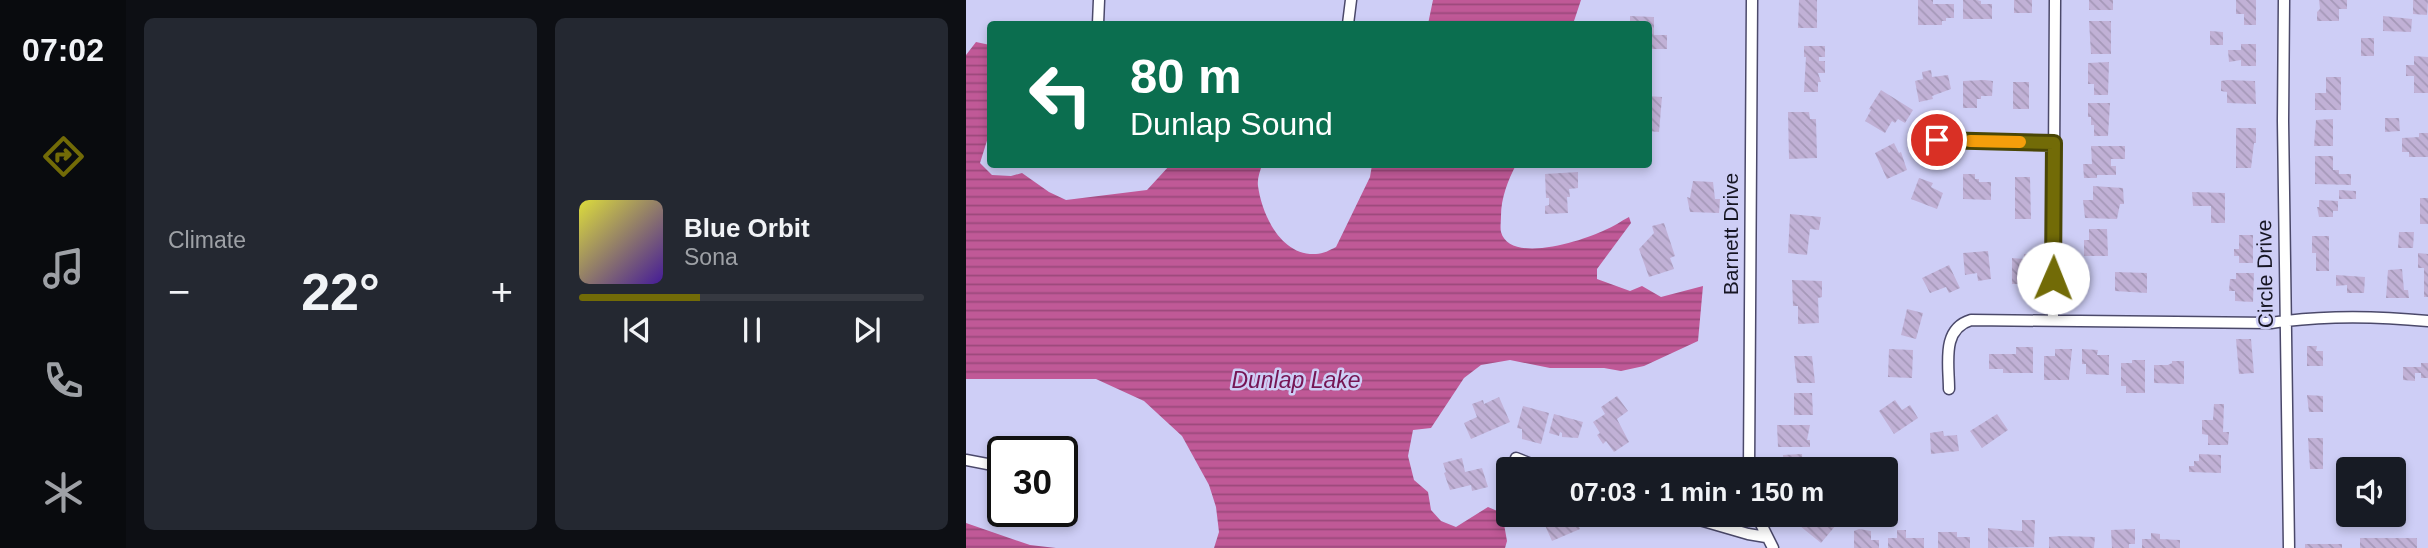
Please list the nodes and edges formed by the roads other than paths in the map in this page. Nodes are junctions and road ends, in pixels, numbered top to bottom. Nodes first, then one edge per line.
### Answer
1 (1099, 0) edge
2 (1351, 0) edge
3 (1752, 0) edge
4 (2055, 0) edge
5 (2284, 0) edge
6 (1098, 21) edge
7 (1348, 21) edge
8 (1937, 140) dead end
9 (2054, 143) junction
10 (2053, 320) junction
11 (2285, 321) junction
12 (2428, 321) edge
13 (1949, 390) dead end
14 (1749, 457) edge
15 (966, 460) edge
16 (987, 464) edge
17 (1728, 527) edge
18 (1762, 527) edge
19 (1766, 537) junction
20 (1773, 548) edge
21 (2289, 548) edge

1 - 6 street
2 - 7 street
3 - 14 street, Barnett Drive
4 - 9 street
5 - 11 street, Circle Drive
8 - 9 street
9 - 10 street
10 - 11 street
10 - 13 street
11 - 12 street
11 - 21 street, Circle Drive
15 - 16 street
17 - 19 street
18 - 19 street
19 - 20 street

